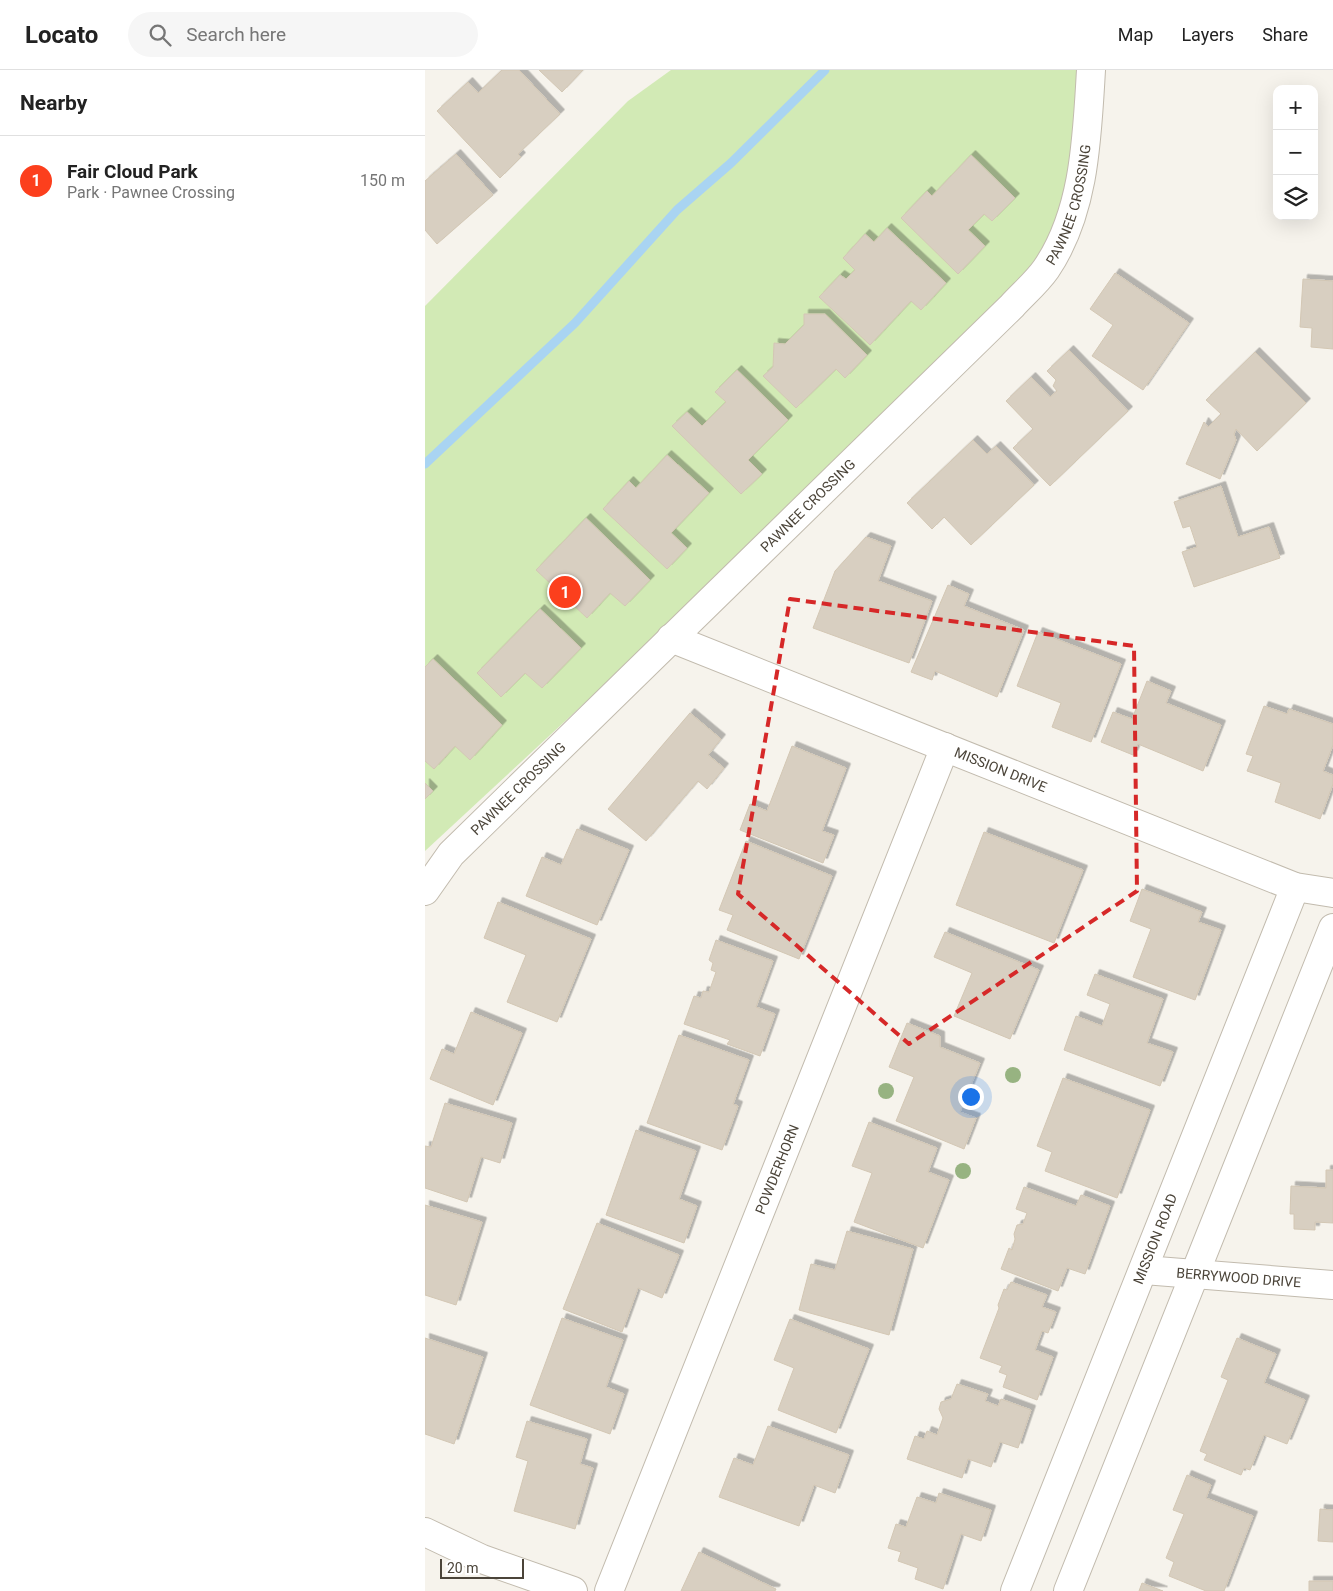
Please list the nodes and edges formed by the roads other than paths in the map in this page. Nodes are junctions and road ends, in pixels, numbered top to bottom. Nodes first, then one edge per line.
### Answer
1 (1091, 70) edge
2 (671, 638) junction
3 (945, 747) junction
4 (1295, 887) junction
5 (425, 891) edge
6 (1333, 893) edge
7 (1333, 928) edge
8 (1144, 1270) junction
9 (1194, 1274) junction
10 (1333, 1285) edge
11 (425, 1532) edge
12 (573, 1591) edge
13 (609, 1591) edge
14 (1015, 1591) edge
15 (1068, 1591) edge

1 - 2 street, PAWNEE CROSSING
2 - 3 street, MISSION DRIVE
2 - 5 street, PAWNEE CROSSING
3 - 4 street, MISSION DRIVE
3 - 13 street, POWDERHORN
4 - 6 street, MISSION DRIVE
4 - 8 street, MISSION ROAD
7 - 9 street
8 - 9 street, BERRYWOOD DRIVE
8 - 14 street, MISSION ROAD
9 - 10 street, BERRYWOOD DRIVE
9 - 15 street
11 - 12 street

